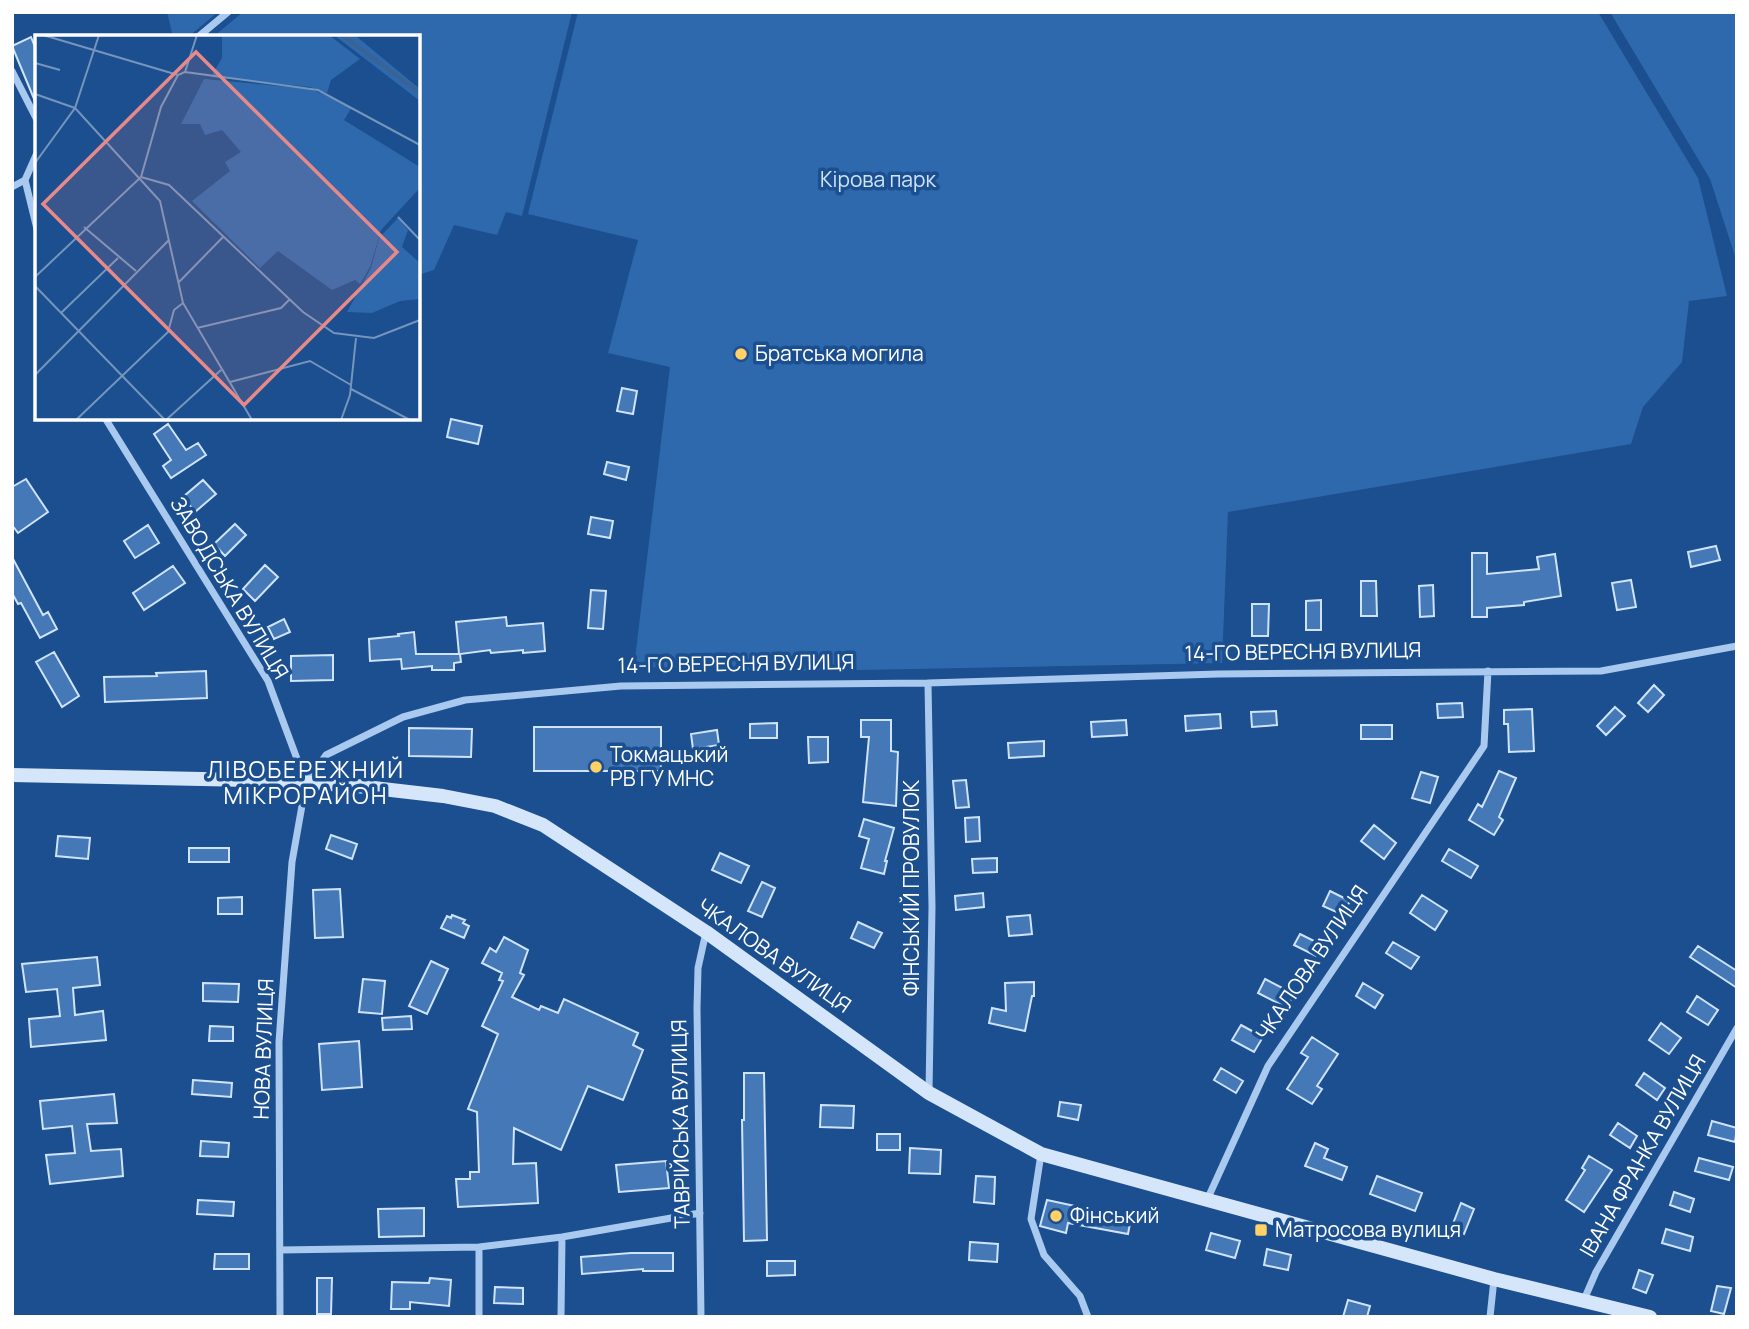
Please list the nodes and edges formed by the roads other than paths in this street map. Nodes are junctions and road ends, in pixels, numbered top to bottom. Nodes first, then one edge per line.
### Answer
1 (228, 12) edge
2 (200, 35) edge
3 (12, 71) edge
4 (35, 116) edge
5 (35, 158) edge
6 (25, 180) junction
7 (12, 187) edge
8 (35, 221) edge
9 (106, 420) edge
10 (1737, 646) edge
11 (1488, 671) junction
12 (928, 682) junction
13 (12, 775) edge
14 (306, 783) junction
15 (706, 932) junction
16 (1737, 1028) edge
17 (929, 1093) junction
18 (1041, 1154) junction
19 (1207, 1200) junction
20 (700, 1213) junction
21 (562, 1237) junction
22 (479, 1247) junction
23 (280, 1250) junction
24 (1494, 1279) junction
25 (1583, 1302) junction
26 (280, 1317) edge
27 (479, 1317) edge
28 (561, 1317) edge
29 (701, 1317) edge
30 (1088, 1317) edge
31 (1490, 1317) edge
32 (1650, 1317) edge

1 - 2 street
3 - 4 street
5 - 6 street
6 - 7 street
6 - 8 street
9 - 14 street, ЗАВОДСЬКА ВУЛИЦЯ
10 - 11 street, 14-ГО ВЕРЕСНЯ ВУЛИЦЯ
11 - 12 street, 14-ГО ВЕРЕСНЯ ВУЛИЦЯ
11 - 19 street, ЧКАЛОВА ВУЛИЦЯ
12 - 14 street, 14-ГО ВЕРЕСНЯ ВУЛИЦЯ
12 - 17 street, ФІНСЬКИЙ ПРОВУЛОК
13 - 14 main road
14 - 15 main road, ЧКАЛОВА ВУЛИЦЯ
14 - 23 street, НОВА ВУЛИЦЯ
15 - 17 main road, ЧКАЛОВА ВУЛИЦЯ
15 - 20 street, ТАВРІЙСЬКА ВУЛИЦЯ
16 - 25 street, ІВАНА ФРАНКА ВУЛИЦЯ
17 - 18 main road, ЧКАЛОВА ВУЛИЦЯ
18 - 19 main road, ЧКАЛОВА ВУЛИЦЯ
18 - 30 street
19 - 24 main road, ЧКАЛОВА ВУЛИЦЯ
20 - 21 street
20 - 29 street, ТАВРІЙСЬКА ВУЛИЦЯ
21 - 22 street
21 - 28 street
22 - 23 street
22 - 27 street
23 - 26 street, НОВА ВУЛИЦЯ
24 - 25 main road, ЧКАЛОВА ВУЛИЦЯ
24 - 31 street
25 - 32 main road, ЧКАЛОВА ВУЛИЦЯ

